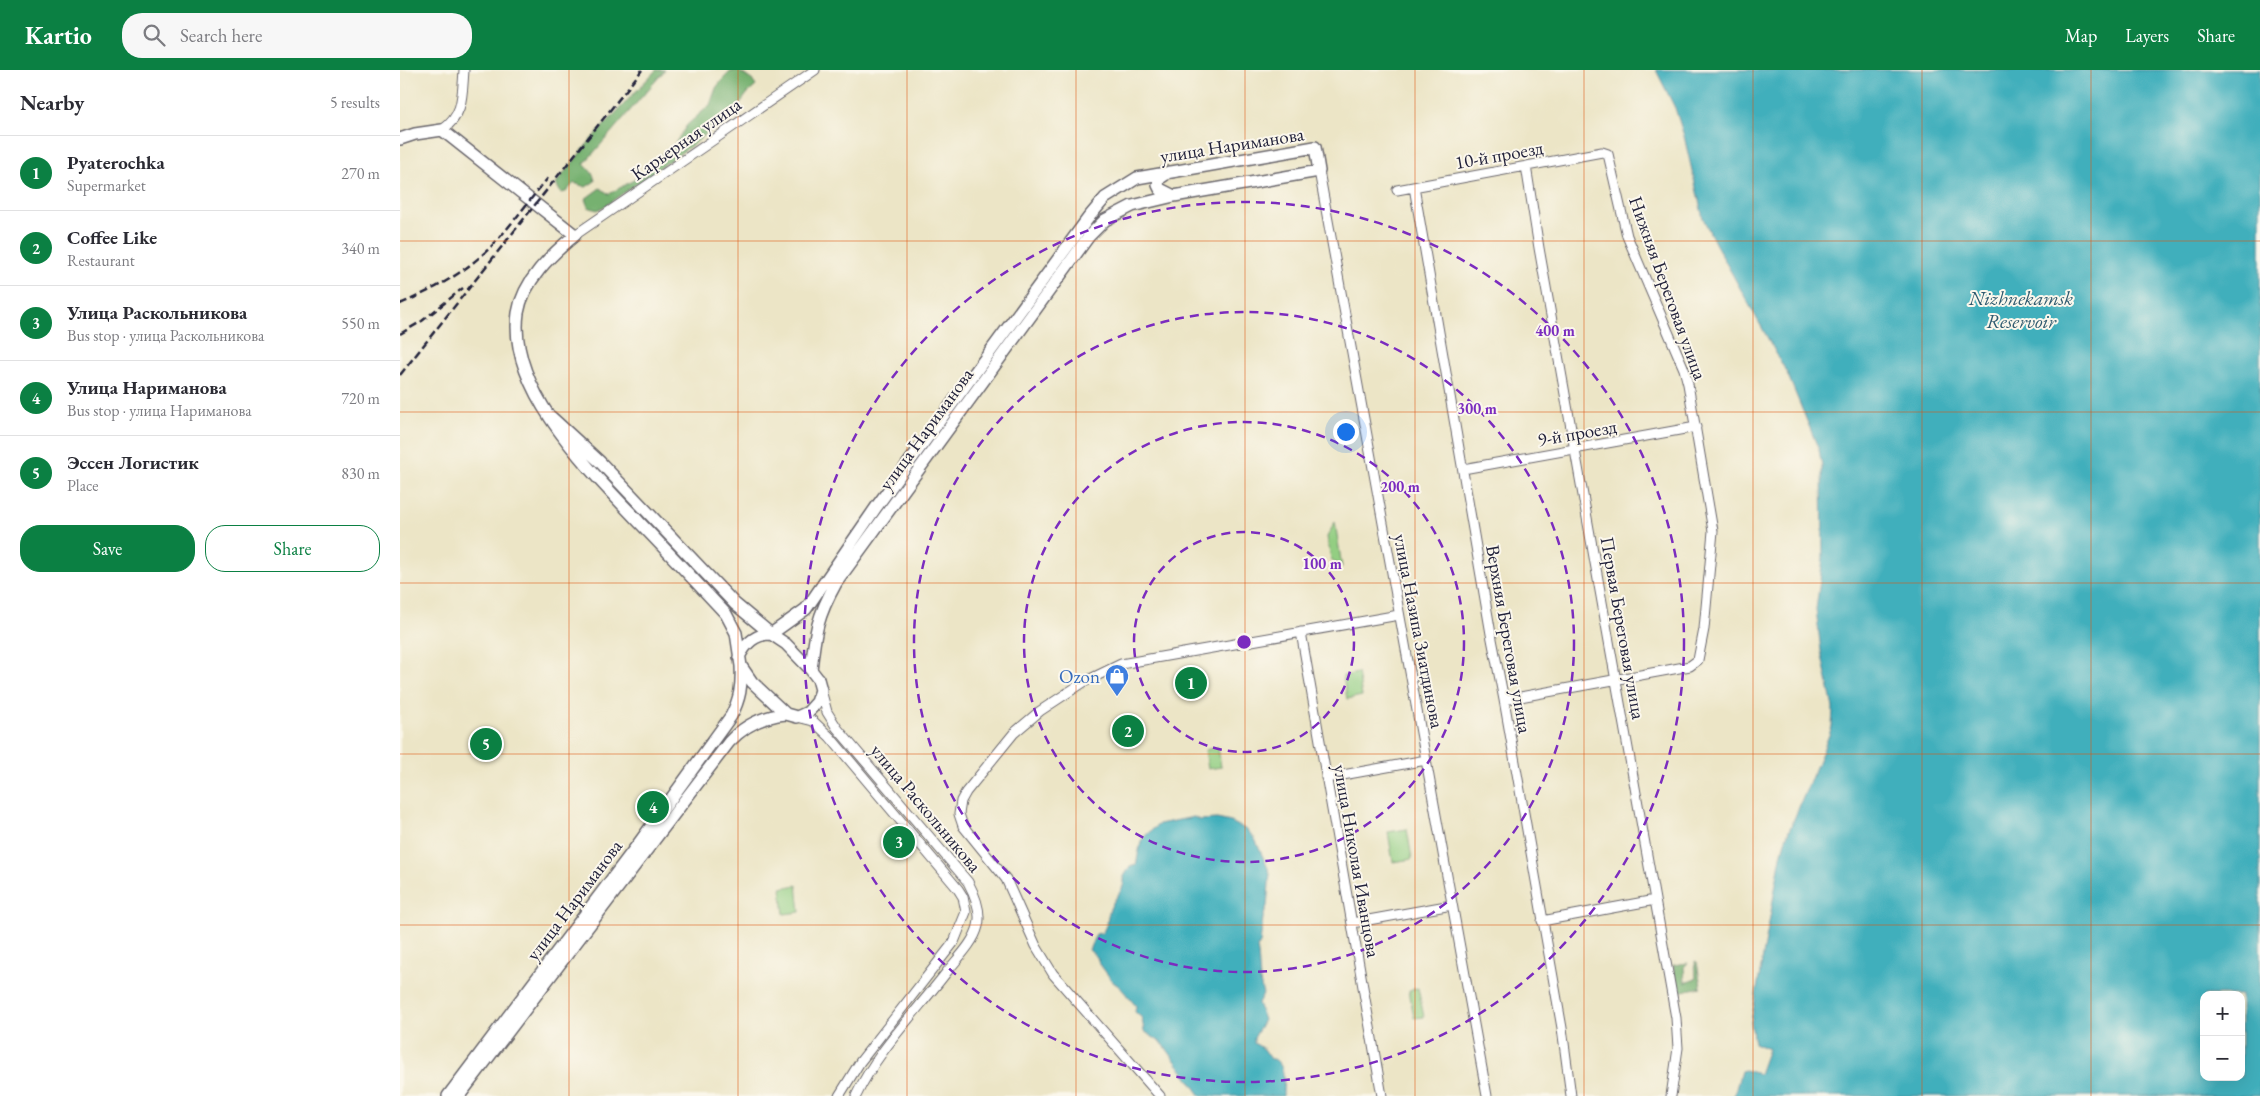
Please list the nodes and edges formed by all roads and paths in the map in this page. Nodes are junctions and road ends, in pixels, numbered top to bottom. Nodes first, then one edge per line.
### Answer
1 (464, 70) edge
2 (815, 70) edge
3 (442, 130) junction
4 (400, 139) edge
5 (1608, 154) joint
6 (1526, 166) junction
7 (1319, 171) junction
8 (1171, 172) junction
9 (1414, 187) junction
10 (1396, 190) dead end
11 (1174, 196) junction
12 (575, 235) junction
13 (551, 417) junction
14 (1696, 427) junction
15 (1575, 450) junction
16 (1463, 469) junction
17 (1399, 615) junction
18 (1301, 632) junction
19 (771, 634) junction
20 (740, 662) junction
21 (811, 670) junction
22 (1616, 680) junction
23 (821, 690) junction
24 (1504, 700) junction
25 (791, 716) junction
26 (1426, 760) junction
27 (1326, 778) junction
28 (1655, 900) junction
29 (1452, 905) junction
30 (1542, 921) junction
31 (1352, 923) junction
32 (458, 1093) edge
33 (839, 1096) edge
34 (856, 1096) edge
35 (1160, 1096) edge
36 (1382, 1096) edge
37 (1487, 1096) edge
38 (1571, 1096) edge
39 (1671, 1096) edge

1 - 3 street
2 - 12 street, Карьерная улица
3 - 4 main road
3 - 12 main road
5 - 6 street, 10-й проезд
5 - 14 street, Нижняя Береговая улица
6 - 9 street, 10-й проезд
6 - 15 street, Первая Береговая улица
7 - 8 main road, улица Нариманова
7 - 11 main road, улица Нариманова
7 - 17 street, улица Назипа Зиатдинова
8 - 11 main road
8 - 19 main road, улица Нариманова
9 - 10 street, 10-й проезд
9 - 16 street, Верхняя Береговая улица
11 - 21 main road, улица Нариманова
12 - 13 main road
13 - 19 main road
13 - 20 main road, улица Нариманова
14 - 15 street, 9-й проезд
14 - 22 street, Нижняя Береговая улица
15 - 16 street, 9-й проезд
15 - 22 street, Первая Береговая улица
16 - 24 street, Верхняя Береговая улица
17 - 18 street
17 - 26 street, улица Назипа Зиатдинова
18 - 27 street, улица Николая Иванцова
18 - 35 street
19 - 20 main road, улица Нариманова
19 - 21 main road
20 - 25 main road
20 - 32 main road, улица Нариманова
21 - 23 main road
22 - 24 street
22 - 28 street, Первая Береговая улица
23 - 25 main road
23 - 34 street, улица Раскольникова
24 - 30 street, Верхняя Береговая улица
25 - 32 main road, улица Нариманова
25 - 33 street, улица Раскольникова
26 - 27 street
26 - 29 street, улица Назипа Зиатдинова
27 - 31 street, улица Николая Иванцова
28 - 30 street
28 - 39 street, Первая Береговая улица
29 - 31 street
29 - 37 street, улица Назипа Зиатдинова
30 - 38 street, Верхняя Береговая улица
31 - 36 street, улица Николая Иванцова

